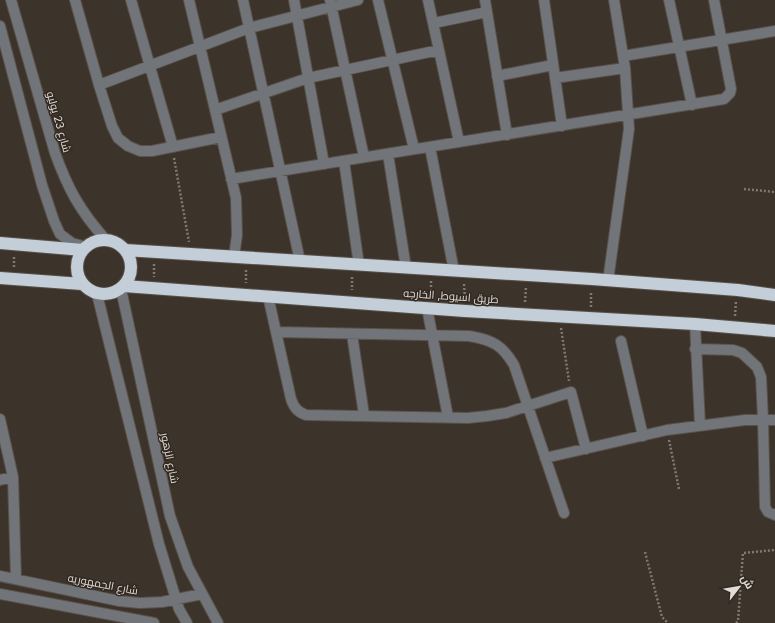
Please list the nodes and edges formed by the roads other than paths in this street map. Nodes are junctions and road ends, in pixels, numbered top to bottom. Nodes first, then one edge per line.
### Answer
1 (11, 0) edge
2 (75, 0) edge
3 (131, 0) edge
4 (189, 0) edge
5 (243, 0) edge
6 (294, 0) edge
7 (358, 0) edge
8 (378, 0) edge
9 (428, 0) edge
10 (485, 0) edge
11 (544, 0) edge
12 (614, 0) edge
13 (669, 0) edge
14 (714, 0) edge
15 (331, 3) edge
16 (487, 12) junction
17 (297, 15) junction
18 (434, 23) junction
19 (0, 26) edge
20 (249, 28) junction
21 (775, 31) edge
22 (722, 40) junction
23 (2, 45) edge
24 (200, 46) junction
25 (679, 47) junction
26 (439, 50) junction
27 (623, 56) junction
28 (392, 60) junction
29 (150, 64) junction
30 (553, 65) junction
31 (625, 68) junction
32 (345, 70) junction
33 (498, 76) junction
34 (308, 78) junction
35 (555, 78) junction
36 (99, 85) junction
37 (263, 92) junction
38 (692, 105) junction
39 (215, 110) junction
40 (629, 113) junction
41 (562, 126) junction
42 (507, 135) junction
43 (221, 137) junction
44 (459, 142) junction
45 (173, 147) junction
46 (430, 147) junction
47 (414, 149) junction
48 (388, 154) junction
49 (364, 158) junction
50 (344, 161) junction
51 (324, 164) junction
52 (281, 171) junction
53 (231, 179) junction
54 (106, 240) junction
55 (0, 243) edge
56 (84, 248) junction
57 (125, 250) junction
58 (240, 257) junction
59 (300, 261) junction
60 (355, 264) junction
61 (406, 268) junction
62 (459, 271) junction
63 (0, 278) edge
64 (608, 281) junction
65 (82, 284) junction
66 (123, 287) junction
67 (97, 294) junction
68 (775, 295) edge
69 (268, 296) junction
70 (429, 308) junction
71 (695, 324) junction
72 (775, 331) edge
73 (277, 332) junction
74 (352, 334) junction
75 (431, 336) junction
76 (621, 341) dead end
77 (695, 349) junction
78 (528, 406) junction
79 (364, 415) junction
80 (448, 417) junction
81 (0, 419) edge
82 (763, 419) junction
83 (775, 420) edge
84 (700, 426) junction
85 (643, 436) junction
86 (586, 449) junction
87 (545, 458) junction
88 (13, 477) junction
89 (0, 480) edge
90 (564, 513) dead end
91 (775, 515) edge
92 (0, 576) edge
93 (16, 579) junction
94 (0, 594) edge
95 (202, 594) junction
96 (176, 599) junction
97 (154, 623) edge
98 (186, 623) edge
99 (218, 623) edge

1 - 54 street, شارع 23 يوليو
2 - 36 street
3 - 29 street
4 - 24 street
5 - 20 street
6 - 17 street
7 - 15 street
8 - 28 street
9 - 18 street
10 - 16 street
11 - 30 street
12 - 27 street
13 - 25 street
14 - 22 street
15 - 17 street
15 - 32 street
16 - 18 street
16 - 33 street
17 - 20 street
17 - 34 street
18 - 26 street
19 - 23 street
20 - 24 street
20 - 37 street
21 - 22 street
22 - 25 street
22 - 38 street
23 - 56 street
24 - 29 street
24 - 39 street
25 - 27 street
25 - 38 street
26 - 28 street
26 - 44 street
27 - 31 street
28 - 32 street
28 - 47 street
29 - 36 street
29 - 45 street
30 - 33 street
30 - 35 street
31 - 35 street
31 - 40 street
32 - 34 street
32 - 49 street
33 - 42 street
34 - 37 street
34 - 51 street
35 - 41 street
36 - 45 street
37 - 39 street
37 - 52 street
38 - 40 street
39 - 43 street
40 - 41 street
40 - 64 street
41 - 42 street
42 - 44 street
43 - 45 street
43 - 53 street
44 - 46 street
46 - 47 street
46 - 62 street
47 - 48 street
48 - 49 street
48 - 61 street
49 - 50 street
50 - 51 street
50 - 60 street
51 - 52 street
52 - 53 street
52 - 59 street
53 - 58 street
54 - 56 highway
54 - 57 highway
55 - 56 highway
56 - 65 highway
57 - 58 highway
57 - 66 highway
58 - 59 highway
59 - 60 highway
60 - 61 highway
61 - 62 highway
62 - 64 highway
63 - 65 highway
64 - 68 highway
65 - 67 highway
66 - 67 highway
66 - 69 highway, طريق اسيوط, الخارجه
66 - 95 street, شارع الزهور
67 - 96 street
69 - 70 highway, طريق اسيوط, الخارجه
69 - 73 street
70 - 71 highway, طريق اسيوط, الخارجه
70 - 75 street
71 - 72 highway, طريق اسيوط, الخارجه
71 - 77 street
73 - 74 street
73 - 79 street
74 - 75 street
74 - 79 street
75 - 78 street
75 - 80 street
76 - 85 street
77 - 82 street
77 - 84 street
78 - 80 street
78 - 86 street
78 - 87 street
79 - 80 street
81 - 88 street
82 - 83 street
82 - 84 street
82 - 91 street
84 - 85 street
85 - 86 street
86 - 87 street
87 - 90 street
88 - 89 street
88 - 93 street
92 - 93 street, شارع الجمهوريه
93 - 96 street, شارع الجمهوريه
94 - 97 street
95 - 96 street, شارع الجمهوريه
95 - 99 street, شارع الزهور
96 - 98 street

